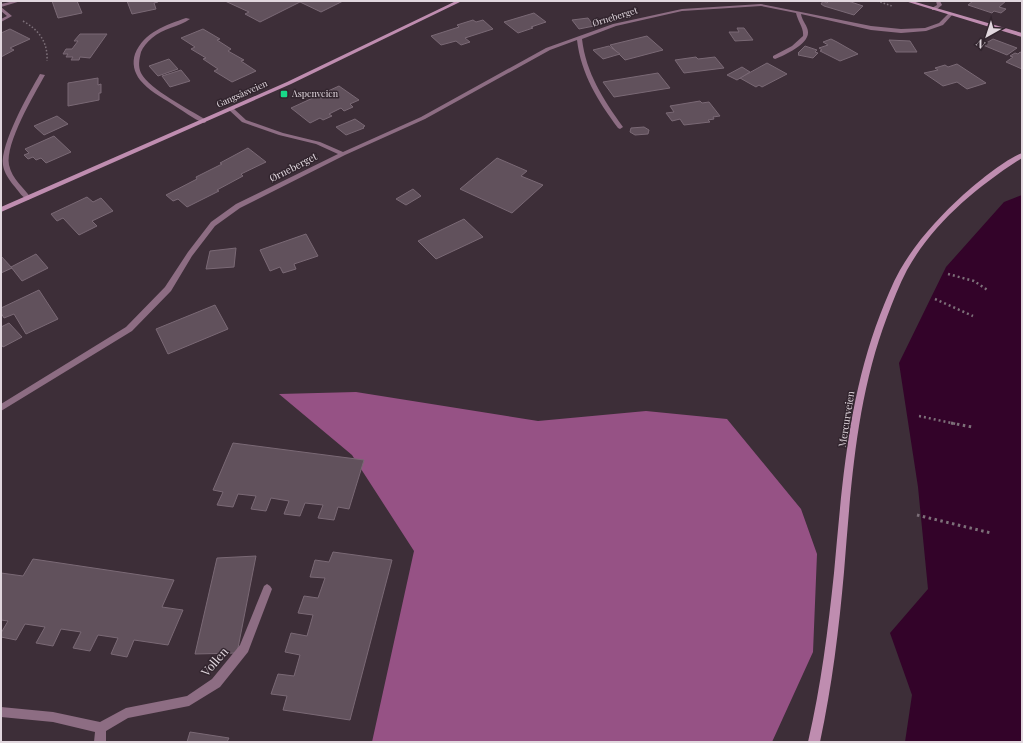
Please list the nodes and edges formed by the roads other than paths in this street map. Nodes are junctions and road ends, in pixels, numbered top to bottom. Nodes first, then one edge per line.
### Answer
1 (19, 1) edge
2 (460, 1) edge
3 (907, 1) edge
4 (938, 1) edge
5 (1, 7) edge
6 (934, 10) junction
7 (798, 12) junction
8 (951, 14) junction
9 (188, 19) dead end
10 (1, 21) edge
11 (1022, 35) edge
12 (579, 38) junction
13 (775, 57) dead end
14 (42, 75) road end
15 (231, 109) junction
16 (204, 121) junction
17 (620, 127) dead end
18 (343, 154) junction
19 (1022, 155) edge
20 (28, 198) junction
21 (1, 210) edge
22 (1, 408) edge
23 (267, 589) dead end
24 (1, 712) edge
25 (101, 728) junction
26 (100, 742) edge
27 (814, 742) edge

1 - 5 street
2 - 15 street, Gangsåsveien
3 - 6 street
4 - 6 street
5 - 10 street
6 - 8 street
7 - 8 street, Ørneberget
7 - 12 street, Ørneberget
7 - 13 street
8 - 11 street
9 - 16 street
12 - 17 street
12 - 18 street, Ørneberget
14 - 20 street
15 - 16 street, Gangsåsveien
15 - 18 street
16 - 20 street, Gangsåsveien
18 - 22 street, Ørneberget
19 - 27 street, Mercurveien
20 - 21 street, Gangsåsveien
23 - 25 street, Vollen
24 - 25 street
25 - 26 street

